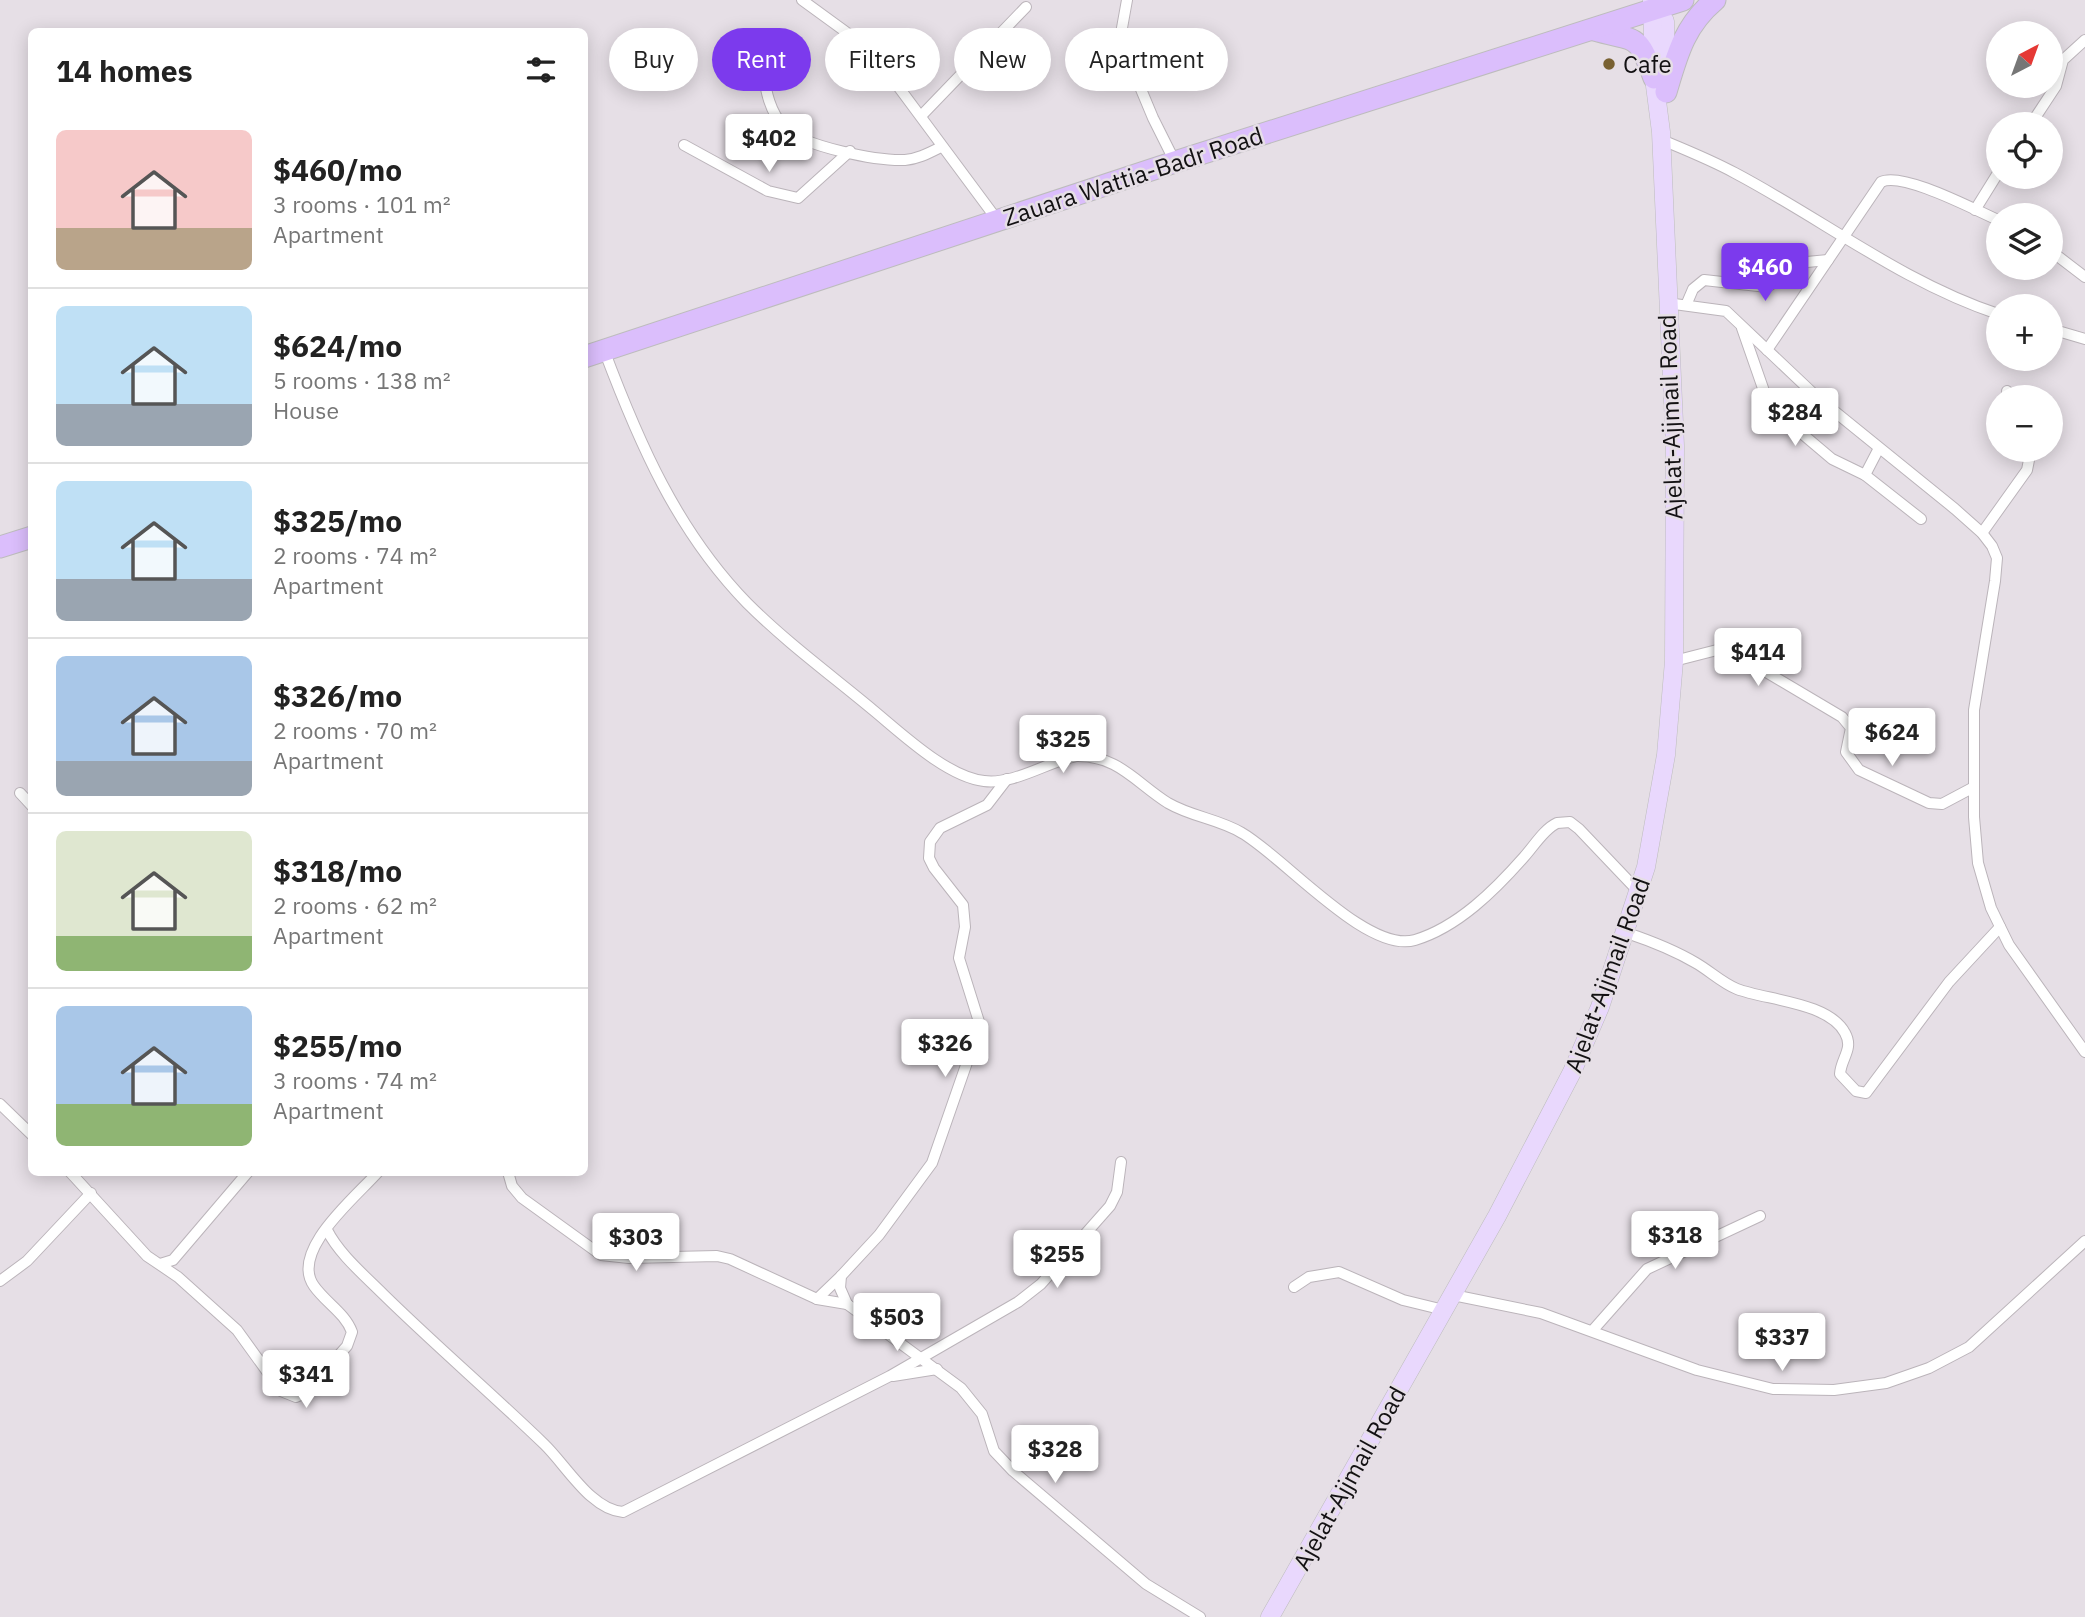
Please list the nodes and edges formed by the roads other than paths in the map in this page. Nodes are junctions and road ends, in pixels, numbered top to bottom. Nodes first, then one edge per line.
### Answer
1 (802, 0) edge
2 (1127, 0) edge
3 (1624, 0) edge
4 (1715, 0) edge
5 (1663, 3) edge
6 (1026, 7) dead end
7 (1598, 25) junction
8 (2085, 40) edge
9 (1660, 85) junction
10 (767, 91) edge
11 (2039, 112) edge
12 (920, 116) junction
13 (1662, 136) junction
14 (684, 145) dead end
15 (941, 147) junction
16 (850, 151) junction
17 (1175, 162) junction
18 (1988, 189) edge
19 (1975, 210) junction
20 (1986, 215) edge
21 (998, 221) junction
22 (1843, 238) junction
23 (1828, 260) junction
24 (2063, 260) edge
25 (2085, 277) edge
26 (1667, 303) junction
27 (1687, 303) junction
28 (1986, 310) edge
29 (1740, 322) junction
30 (2063, 333) edge
31 (2085, 339) edge
32 (1767, 350) junction
33 (594, 354) edge
34 (1878, 450) junction
35 (2029, 462) edge
36 (1865, 475) junction
37 (1921, 519) dead end
38 (1982, 533) junction
39 (28, 538) edge
40 (0, 547) edge
41 (1674, 661) junction
42 (1007, 779) junction
43 (1974, 788) junction
44 (20, 793) dead end
45 (28, 802) edge
46 (1639, 892) junction
47 (2000, 927) junction
48 (1627, 933) junction
49 (2085, 1052) edge
50 (0, 1104) edge
51 (28, 1131) edge
52 (1121, 1162) dead end
53 (74, 1176) edge
54 (245, 1176) edge
55 (374, 1176) edge
56 (509, 1176) edge
57 (91, 1193) junction
58 (1759, 1216) dead end
59 (327, 1230) junction
60 (2085, 1241) edge
61 (173, 1260) junction
62 (160, 1264) junction
63 (841, 1276) junction
64 (178, 1277) junction
65 (0, 1281) edge
66 (1294, 1287) dead end
67 (817, 1299) junction
68 (1448, 1302) junction
69 (847, 1304) junction
70 (1593, 1330) junction
71 (920, 1357) junction
72 (937, 1369) junction
73 (890, 1376) junction
74 (1200, 1617) edge
75 (1270, 1617) edge

1 - 12 street
2 - 17 street
3 - 7 highway
4 - 9 highway
5 - 7 highway, Zauara Wattia-Badr Road
5 - 9 main road, Ajelat-Ajjmail Road
6 - 12 street
7 - 9 highway
7 - 17 highway, Zauara Wattia-Badr Road
8 - 11 street
9 - 13 main road, Ajelat-Ajjmail Road
10 - 16 street
12 - 15 street
13 - 22 street
13 - 26 main road, Ajelat-Ajjmail Road
14 - 16 street
15 - 16 street
15 - 21 street
17 - 21 highway, Zauara Wattia-Badr Road
18 - 19 street
19 - 20 street
19 - 22 street
21 - 33 highway, Zauara Wattia-Badr Road
22 - 23 street
22 - 28 street
23 - 27 street
23 - 32 street
24 - 25 street
26 - 27 street
26 - 41 main road, Ajelat-Ajjmail Road
27 - 29 street
29 - 32 street
29 - 36 street
30 - 31 street
32 - 34 street
33 - 42 street
34 - 36 street
34 - 38 street
35 - 38 street
36 - 37 street
38 - 43 street
39 - 40 highway
41 - 43 street
41 - 46 main road, Ajelat-Ajjmail Road
42 - 46 street
42 - 63 street
43 - 47 street
44 - 45 street
46 - 48 main road, Ajelat-Ajjmail Road
47 - 48 street
47 - 49 street
48 - 68 main road, Ajelat-Ajjmail Road
50 - 51 street
52 - 71 street
53 - 57 street
54 - 61 street
55 - 59 street
56 - 67 street
57 - 62 street
57 - 65 street
58 - 70 street
59 - 64 street
59 - 73 street
60 - 70 street
61 - 62 street
61 - 64 street
62 - 64 street
63 - 67 street
63 - 69 street
66 - 68 street
67 - 69 street
68 - 70 street
68 - 75 main road, Ajelat-Ajjmail Road
69 - 71 street
71 - 72 street
71 - 73 street
72 - 73 street
72 - 74 street

